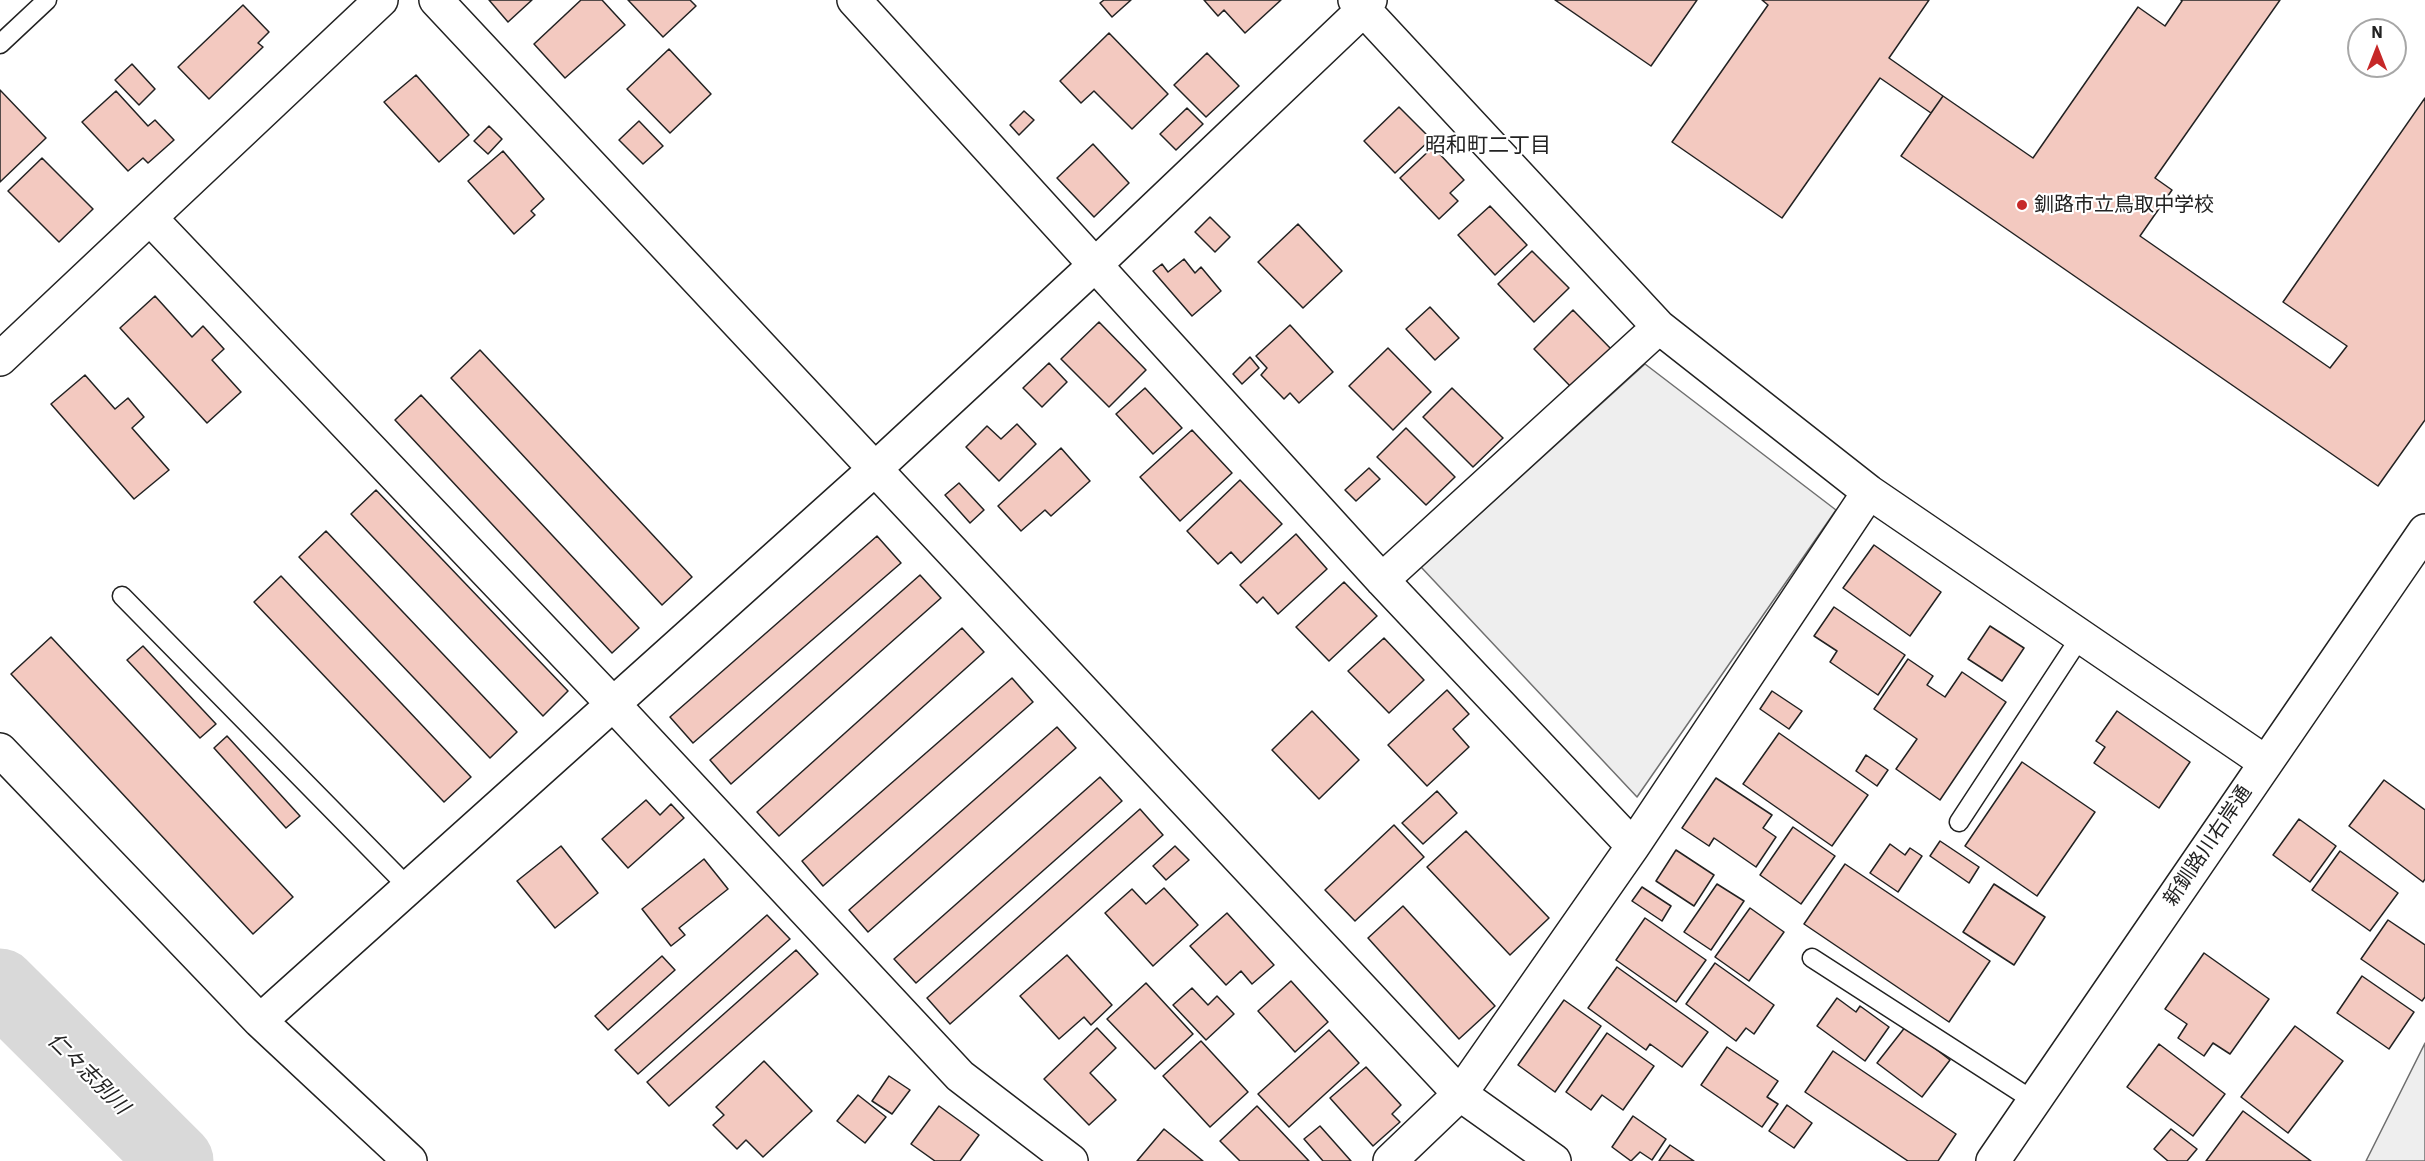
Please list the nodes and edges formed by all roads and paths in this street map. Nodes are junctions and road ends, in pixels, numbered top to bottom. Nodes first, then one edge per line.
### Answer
1 (47, 0) edge
2 (381, 0) edge
3 (436, 0) edge
4 (854, 0) edge
5 (1363, 3) edge
6 (0, 44) edge
7 (150, 218) junction
8 (1095, 265) junction
9 (1659, 327) junction
10 (0, 359) edge
11 (876, 468) junction
12 (1869, 492) junction
13 (2425, 531) edge
14 (1382, 580) junction
15 (122, 596) dead end
16 (2081, 636) junction
17 (613, 705) junction
18 (0, 750) edge
19 (2265, 762) junction
20 (1959, 822) dead end
21 (1634, 846) junction
22 (409, 888) junction
23 (1812, 958) dead end
24 (260, 1021) junction
25 (1460, 1094) junction
26 (2034, 1101) junction
27 (410, 1161) edge
28 (1071, 1161) edge
29 (1390, 1161) edge
30 (1554, 1161) edge
31 (1993, 1161) edge

1 - 6 lane
2 - 7 street
3 - 11 street
4 - 8 street
5 - 8 street
5 - 9 street
7 - 10 street
7 - 17 street
8 - 11 street
8 - 14 street
9 - 12 street
9 - 14 street
11 - 17 street
11 - 25 street
12 - 16 street
12 - 21 street
13 - 19 street, 新釧路川右岸通
14 - 21 street
15 - 22 lane
16 - 19 street
16 - 20 lane
17 - 22 street
17 - 28 street
18 - 24 street
19 - 26 street, 新釧路川右岸通
21 - 25 street
22 - 24 street
23 - 26 lane
24 - 27 street
25 - 29 street
25 - 30 street
26 - 31 street, 新釧路川右岸通

